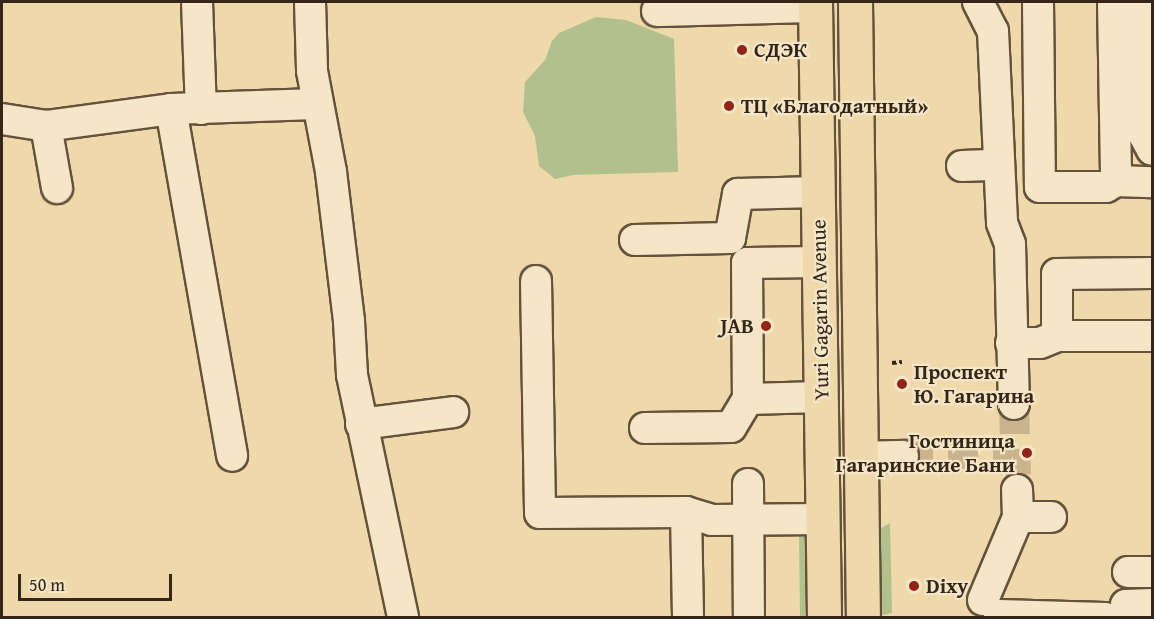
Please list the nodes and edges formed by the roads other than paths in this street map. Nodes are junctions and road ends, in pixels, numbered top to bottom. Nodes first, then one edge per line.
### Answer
1 (197, 2) edge
2 (310, 2) edge
3 (855, 2) edge
4 (978, 2) edge
5 (1038, 2) edge
6 (1113, 2) edge
7 (1141, 2) edge
8 (815, 4) edge
9 (767, 5) edge
10 (657, 11) dead end
11 (316, 104) junction
12 (171, 109) junction
13 (201, 109) junction
14 (2, 119) edge
15 (46, 126) junction
16 (1149, 138) edge
17 (997, 165) junction
18 (962, 166) dead end
19 (1116, 181) junction
20 (1152, 182) edge
21 (57, 188) dead end
22 (818, 192) junction
23 (635, 240) dead end
24 (819, 262) junction
25 (1152, 273) edge
26 (536, 281) dead end
27 (1057, 336) junction
28 (1152, 336) edge
29 (1011, 342) junction
30 (821, 398) junction
31 (748, 399) junction
32 (1014, 404) tunnel mouth
33 (453, 412) dead end
34 (361, 424) junction
35 (645, 428) dead end
36 (232, 456) dead end
37 (903, 456) tunnel mouth
38 (861, 457) junction
39 (748, 484) dead end
40 (686, 512) junction
41 (1051, 517) dead end
42 (823, 519) junction
43 (748, 520) junction
44 (1152, 604) edge
45 (403, 618) edge
46 (688, 618) edge
47 (749, 618) edge
48 (824, 618) edge
49 (863, 618) edge
50 (1106, 618) edge
51 (1126, 618) edge

1 - 13 lane
2 - 11 lane
3 - 38 main road, Yuri Gagarin Avenue
4 - 17 lane
5 - 19 lane
6 - 19 lane
7 - 16 lane
8 - 9 lane
8 - 22 main road, Yuri Gagarin Avenue
9 - 10 lane
11 - 13 lane
11 - 34 lane
12 - 13 lane
12 - 15 lane
12 - 36 lane
14 - 15 lane
15 - 21 lane
17 - 18 lane
17 - 29 lane
19 - 20 lane
22 - 23 lane
22 - 24 main road, Yuri Gagarin Avenue
24 - 30 main road, Yuri Gagarin Avenue
24 - 31 lane
25 - 27 lane
26 - 40 lane
27 - 28 lane
27 - 29 lane
29 - 32 lane
30 - 31 lane
30 - 42 main road, Yuri Gagarin Avenue
31 - 35 lane
33 - 34 lane
34 - 45 lane
37 - 38 lane
38 - 49 main road, Yuri Gagarin Avenue
39 - 43 lane
40 - 43 lane
40 - 46 lane
41 - 50 lane
42 - 43 lane
42 - 48 main road, Yuri Gagarin Avenue
43 - 47 lane
44 - 51 lane

